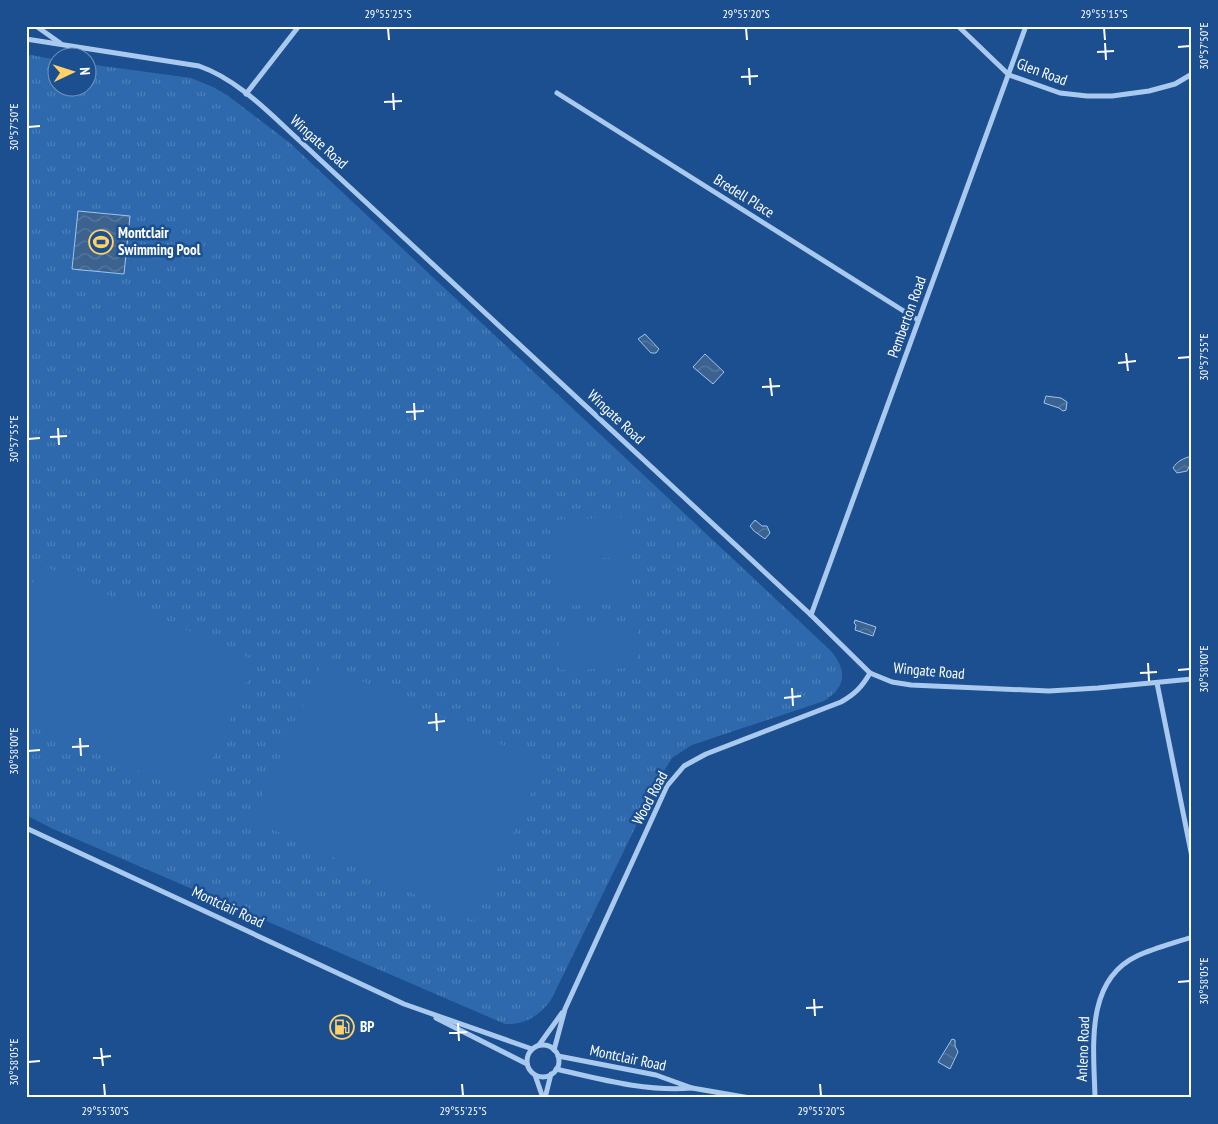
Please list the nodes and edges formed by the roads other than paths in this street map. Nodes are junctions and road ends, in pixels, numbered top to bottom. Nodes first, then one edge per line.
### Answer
1 (36, 26) edge
2 (299, 26) edge
3 (958, 26) edge
4 (1026, 26) edge
5 (26, 39) edge
6 (62, 44) junction
7 (1192, 74) edge
8 (1009, 75) junction
9 (557, 93) dead end
10 (246, 94) junction
11 (918, 320) junction
12 (811, 616) junction
13 (870, 673) junction
14 (1192, 679) edge
15 (1157, 683) junction
16 (26, 828) edge
17 (1192, 857) edge
18 (1192, 937) edge
19 (420, 1009) junction
20 (565, 1009) junction
21 (539, 1045) junction
22 (532, 1049) junction
23 (554, 1050) junction
24 (558, 1056) junction
25 (527, 1064) junction
26 (556, 1069) junction
27 (551, 1074) junction
28 (535, 1075) junction
29 (692, 1088) junction
30 (544, 1098) edge
31 (750, 1098) edge
32 (1095, 1098) edge

1 - 6 street, Wingate Road
2 - 10 street
3 - 8 street, Glen Road
4 - 8 street, Pemberton Road
5 - 6 street, Wingate Road
6 - 10 street, Wingate Road
7 - 8 street, Glen Road
8 - 11 street, Pemberton Road
9 - 11 street, Bredell Place
10 - 12 street, Wingate Road
11 - 12 street, Pemberton Road
12 - 13 street, Wingate Road
13 - 15 street, Wingate Road
13 - 20 street, Wood Road
14 - 15 street, Wingate Road
15 - 17 street
16 - 19 street, Montclair Road
18 - 32 street, Anleno Road
19 - 22 street, Montclair Road
19 - 25 street, Montclair Road
20 - 21 street, Wood Road
20 - 23 street, Wood Road
21 - 22 street
21 - 23 street
22 - 25 street
23 - 24 street
24 - 26 street
24 - 29 street, Montclair Road
25 - 28 street, Montclair Road
26 - 27 street
26 - 29 street, Montclair Road
27 - 28 street
27 - 30 street
28 - 30 street
29 - 31 street, Montclair Road

